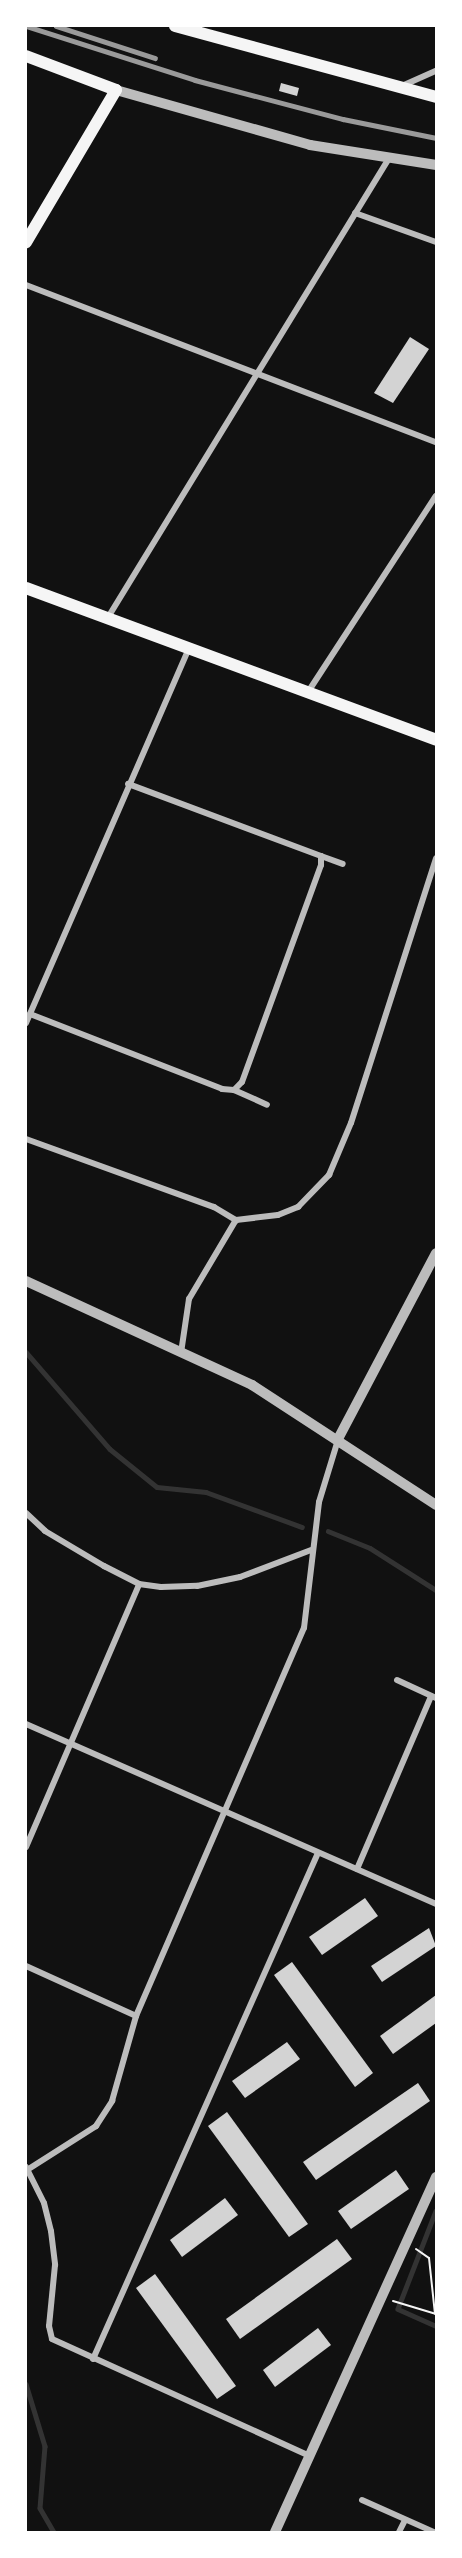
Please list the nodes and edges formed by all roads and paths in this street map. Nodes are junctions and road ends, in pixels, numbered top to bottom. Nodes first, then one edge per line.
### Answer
1 (175, 26) edge
2 (26, 56) edge
3 (436, 71) edge
4 (395, 88) junction
5 (116, 90) junction
6 (436, 97) edge
7 (388, 160) junction
8 (436, 165) edge
9 (355, 213) junction
10 (26, 242) edge
11 (436, 242) edge
12 (26, 285) edge
13 (258, 372) junction
14 (436, 442) edge
15 (436, 496) edge
16 (26, 588) edge
17 (107, 619) junction
18 (189, 649) junction
19 (308, 692) junction
20 (436, 740) edge
21 (128, 784) junction
22 (321, 856) junction
23 (436, 858) edge
24 (343, 864) dead end
25 (30, 1014) junction
26 (26, 1023) edge
27 (234, 1090) junction
28 (267, 1105) dead end
29 (26, 1139) edge
30 (236, 1220) junction
31 (436, 1253) edge
32 (26, 1281) edge
33 (181, 1353) junction
34 (338, 1439) junction
35 (436, 1504) edge
36 (26, 1513) edge
37 (311, 1550) junction
38 (139, 1584) junction
39 (397, 1680) dead end
40 (434, 1697) edge
41 (26, 1724) edge
42 (70, 1744) junction
43 (225, 1813) junction
44 (26, 1847) edge
45 (318, 1853) junction
46 (357, 1869) junction
47 (436, 1904) edge
48 (26, 1966) edge
49 (136, 2016) junction
50 (26, 2168) edge
51 (436, 2178) edge
52 (407, 2243) junction
53 (382, 2297) junction
54 (436, 2314) edge
55 (93, 2359) junction
56 (311, 2456) junction
57 (362, 2500) dead end
58 (405, 2520) junction
59 (275, 2532) edge
60 (399, 2532) edge
61 (434, 2532) edge

1 - 4 main road
2 - 5 main road
3 - 4 street
4 - 6 main road
5 - 7 street
5 - 10 main road
7 - 8 street
7 - 9 street
9 - 11 street
9 - 13 street
12 - 13 street
13 - 14 street
13 - 17 street
15 - 19 street
16 - 17 main road
17 - 18 main road
18 - 19 main road
18 - 21 street
19 - 20 main road
21 - 22 street
21 - 25 street
22 - 24 street
22 - 27 street
23 - 30 street
25 - 26 street
25 - 27 street
27 - 28 street
29 - 30 street
30 - 33 street
31 - 34 street
32 - 33 street
33 - 34 street
34 - 35 street
34 - 37 street
36 - 38 street
37 - 38 street
37 - 43 street
38 - 42 street
39 - 40 street
40 - 46 street
41 - 42 street
42 - 43 street
42 - 44 street
43 - 45 street
43 - 49 street
45 - 46 street
45 - 55 street
46 - 47 street
48 - 49 street
49 - 50 street
50 - 55 street
51 - 52 street
52 - 53 street
52 - 54 path
53 - 54 path
53 - 56 street
55 - 56 street
56 - 59 street
57 - 58 street
58 - 60 street
58 - 61 street

